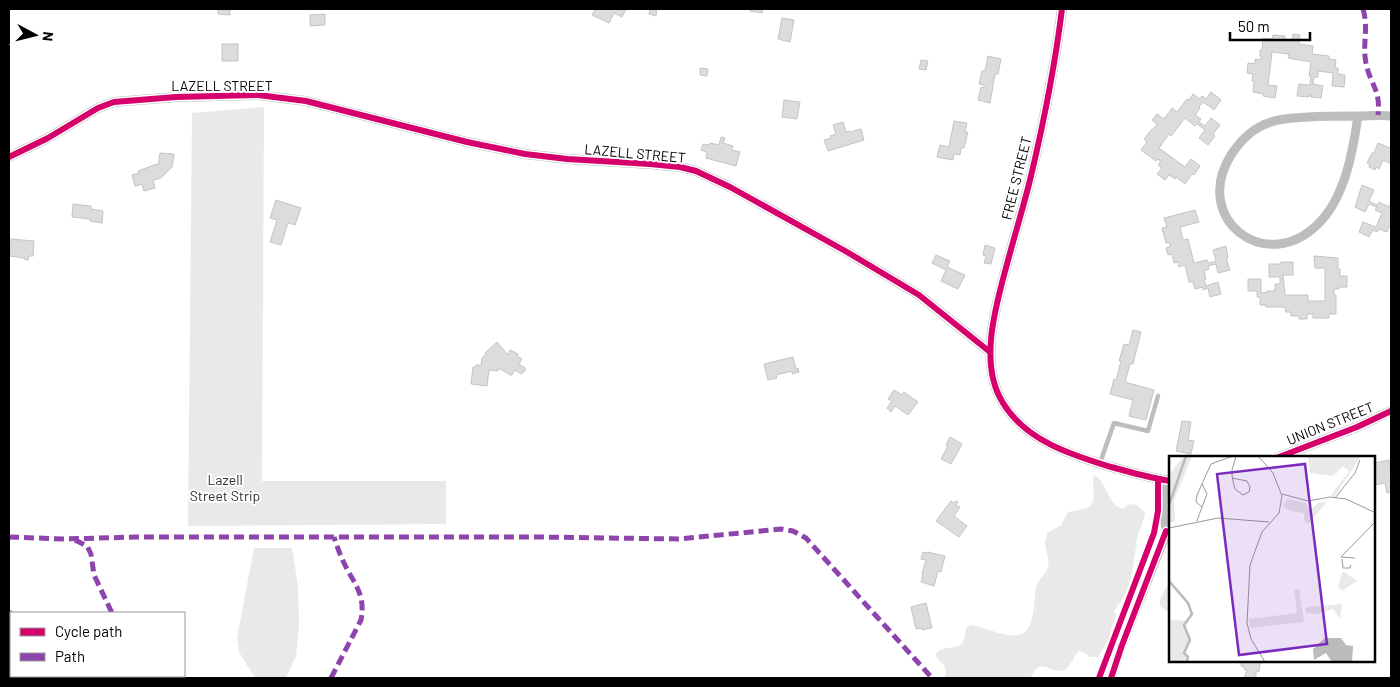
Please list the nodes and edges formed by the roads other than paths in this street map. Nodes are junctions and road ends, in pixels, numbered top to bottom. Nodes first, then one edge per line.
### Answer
1 (1062, 9) edge
2 (1358, 116) junction
3 (1391, 116) edge
4 (9, 157) edge
5 (990, 352) junction
6 (1158, 396) dead end
7 (1391, 411) edge
8 (1282, 456) edge
9 (1100, 463) junction
10 (1168, 480) edge
11 (1168, 527) edge
12 (1112, 678) edge

1 - 5 street, FREE STREET
2 - 2 street
2 - 3 street
4 - 5 street, LAZELL STREET
5 - 9 street
6 - 9 lane
7 - 8 street, UNION STREET
9 - 10 street
10 - 11 street
11 - 12 street

